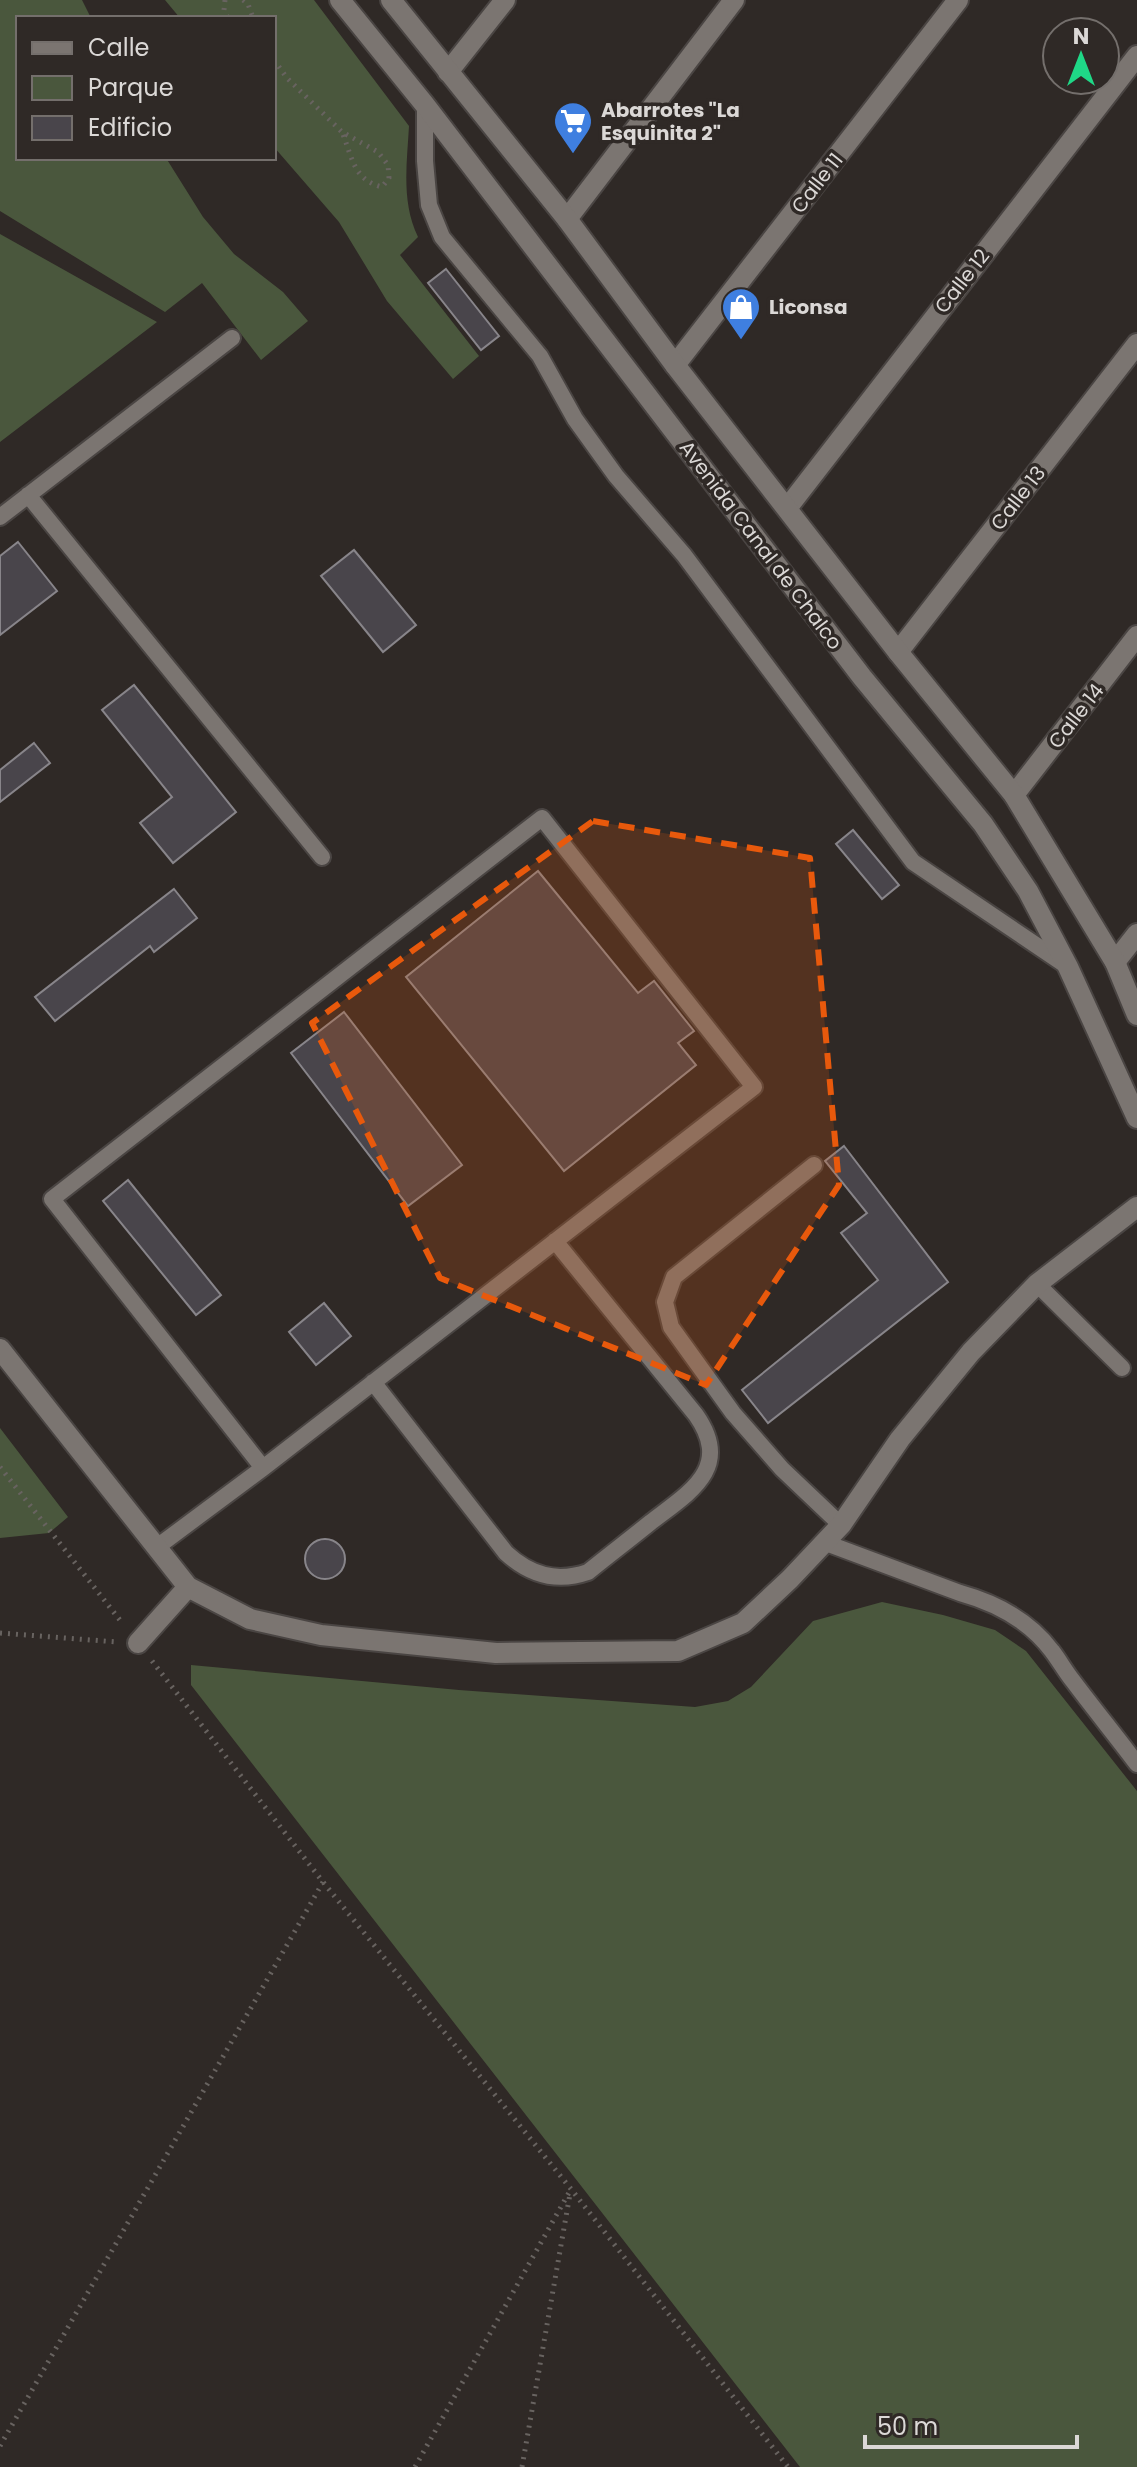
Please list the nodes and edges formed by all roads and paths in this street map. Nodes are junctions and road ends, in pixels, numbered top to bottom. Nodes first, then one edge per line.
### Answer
1 (340, 0) edge
2 (391, 0) edge
3 (505, 0) edge
4 (734, 0) edge
5 (958, 0) edge
6 (1137, 56) edge
7 (276, 63) edge
8 (448, 72) junction
9 (425, 105) junction
10 (342, 132) junction
11 (567, 219) junction
12 (232, 338) dead end
13 (1137, 344) edge
14 (675, 365) junction
15 (28, 495) junction
16 (788, 507) junction
17 (0, 517) edge
18 (1137, 636) edge
19 (898, 652) junction
20 (1014, 795) junction
21 (322, 857) dead end
22 (1137, 934) edge
23 (1115, 962) junction
24 (1068, 967) junction
25 (1137, 1015) edge
26 (1137, 1118) edge
27 (814, 1165) dead end
28 (1137, 1207) edge
29 (555, 1241) junction
30 (1037, 1284) junction
31 (0, 1349) edge
32 (1122, 1368) dead end
33 (373, 1382) junction
34 (0, 1467) edge
35 (263, 1468) junction
36 (841, 1525) junction
37 (826, 1543) junction
38 (157, 1547) junction
39 (188, 1587) junction
40 (0, 1633) edge
41 (138, 1643) junction
42 (1137, 1764) edge
43 (323, 1882) junction
44 (571, 2189) junction
45 (0, 2446) edge
46 (415, 2467) edge
47 (522, 2467) edge
48 (788, 2467) edge

1 - 9 street, Avenida Canal de Chalco
2 - 8 street, Avenida Canal de Chalco
3 - 8 street
4 - 11 street
5 - 14 street, Calle 11
6 - 16 street, Calle 12
7 - 10 path
8 - 11 street, Avenida Canal de Chalco
9 - 24 street, Avenida Canal de Chalco
9 - 24 lane
10 - 10 path
11 - 14 street, Avenida Canal de Chalco
12 - 15 lane
13 - 19 street, Calle 13
14 - 16 street, Avenida Canal de Chalco
15 - 17 lane
15 - 21 lane
16 - 19 street, Avenida Canal de Chalco
18 - 20 street, Calle 14
19 - 20 street, Avenida Canal de Chalco
20 - 23 street, Avenida Canal de Chalco
22 - 23 street
23 - 25 street, Avenida Canal de Chalco
24 - 26 street, Avenida Canal de Chalco
27 - 36 lane
28 - 30 street
29 - 33 lane
29 - 33 lane
29 - 35 lane
30 - 32 lane
30 - 36 street
31 - 38 street
33 - 35 lane
34 - 41 path
35 - 38 lane
36 - 37 street
37 - 39 street
37 - 42 lane
38 - 39 street
39 - 41 street
40 - 41 path
41 - 43 path
43 - 44 path
43 - 45 path
44 - 46 path
44 - 47 path
44 - 48 path

